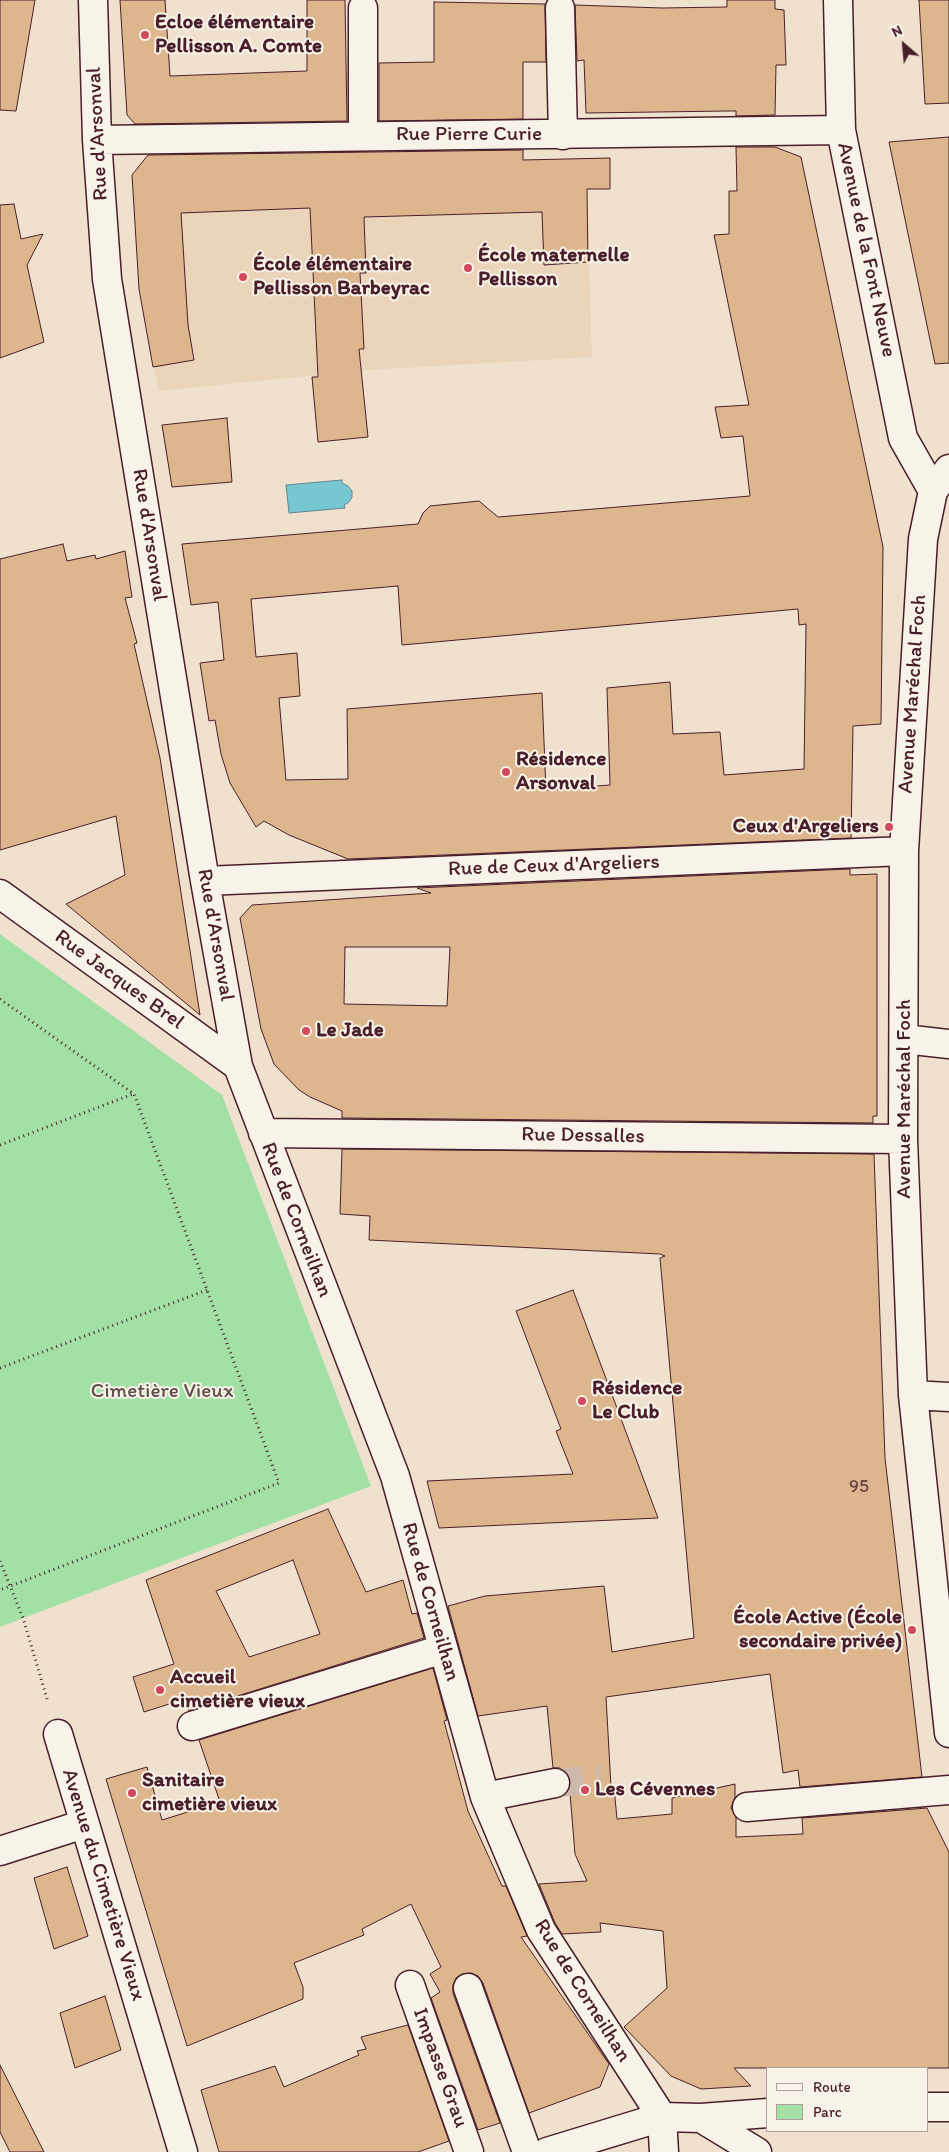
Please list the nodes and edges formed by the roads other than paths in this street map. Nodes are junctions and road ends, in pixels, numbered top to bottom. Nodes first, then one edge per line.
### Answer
1 (94, 0) edge
2 (838, 0) edge
3 (363, 8) dead end
4 (560, 8) dead end
5 (841, 130) junction
6 (563, 134) junction
7 (363, 136) junction
8 (97, 140) junction
9 (949, 469) edge
10 (933, 491) junction
11 (904, 850) junction
12 (205, 881) junction
13 (0, 894) edge
14 (904, 1039) junction
15 (949, 1044) edge
16 (238, 1066) junction
17 (263, 1133) junction
18 (903, 1139) junction
19 (913, 1395) junction
20 (949, 1397) edge
21 (443, 1649) junction
22 (192, 1726) dead end
23 (949, 1733) edge
24 (58, 1734) road end
25 (555, 1783) tunnel mouth
26 (949, 1790) edge
27 (485, 1797) junction
28 (747, 1807) dead end
29 (84, 1824) junction
30 (0, 1851) edge
31 (410, 1985) dead end
32 (468, 1988) dead end
33 (929, 2107) edge
34 (949, 2107) edge
35 (766, 2113) edge
36 (662, 2117) junction
37 (702, 2118) junction
38 (183, 2152) edge
39 (469, 2152) edge
40 (527, 2152) edge
41 (547, 2152) edge
42 (664, 2152) edge
43 (757, 2152) edge

1 - 8 street, Rue d'Arsonval
2 - 5 street, Avenue de la Font Neuve
3 - 7 street
4 - 6 street
5 - 6 street, Rue Pierre Curie
5 - 10 street, Avenue de la Font Neuve
6 - 7 street, Rue Pierre Curie
7 - 8 street, Rue Pierre Curie
8 - 12 street, Rue d'Arsonval
9 - 10 street, Avenue Maréchal Foch
10 - 11 street, Avenue Maréchal Foch
11 - 12 street, Rue de Ceux d'Argeliers
11 - 14 street, Avenue Maréchal Foch
12 - 16 street, Rue d'Arsonval
13 - 16 street, Rue Jacques Brel
14 - 15 street
14 - 18 street, Avenue Maréchal Foch
16 - 17 street, Rue de Corneilhan
17 - 18 street, Rue Dessalles
17 - 21 street, Rue de Corneilhan
18 - 19 street, Avenue Maréchal Foch
19 - 20 street
19 - 23 street, Avenue Maréchal Foch
21 - 22 street
21 - 27 street, Rue de Corneilhan
24 - 29 street, Avenue du Cimetière Vieux
25 - 27 street
26 - 28 street
27 - 36 street, Rue de Corneilhan
29 - 30 street
29 - 38 street, Avenue du Cimetière Vieux
31 - 39 street, Impasse Grau
32 - 40 street
33 - 34 street
35 - 37 street
36 - 37 street
36 - 41 street
36 - 42 street
37 - 43 street

